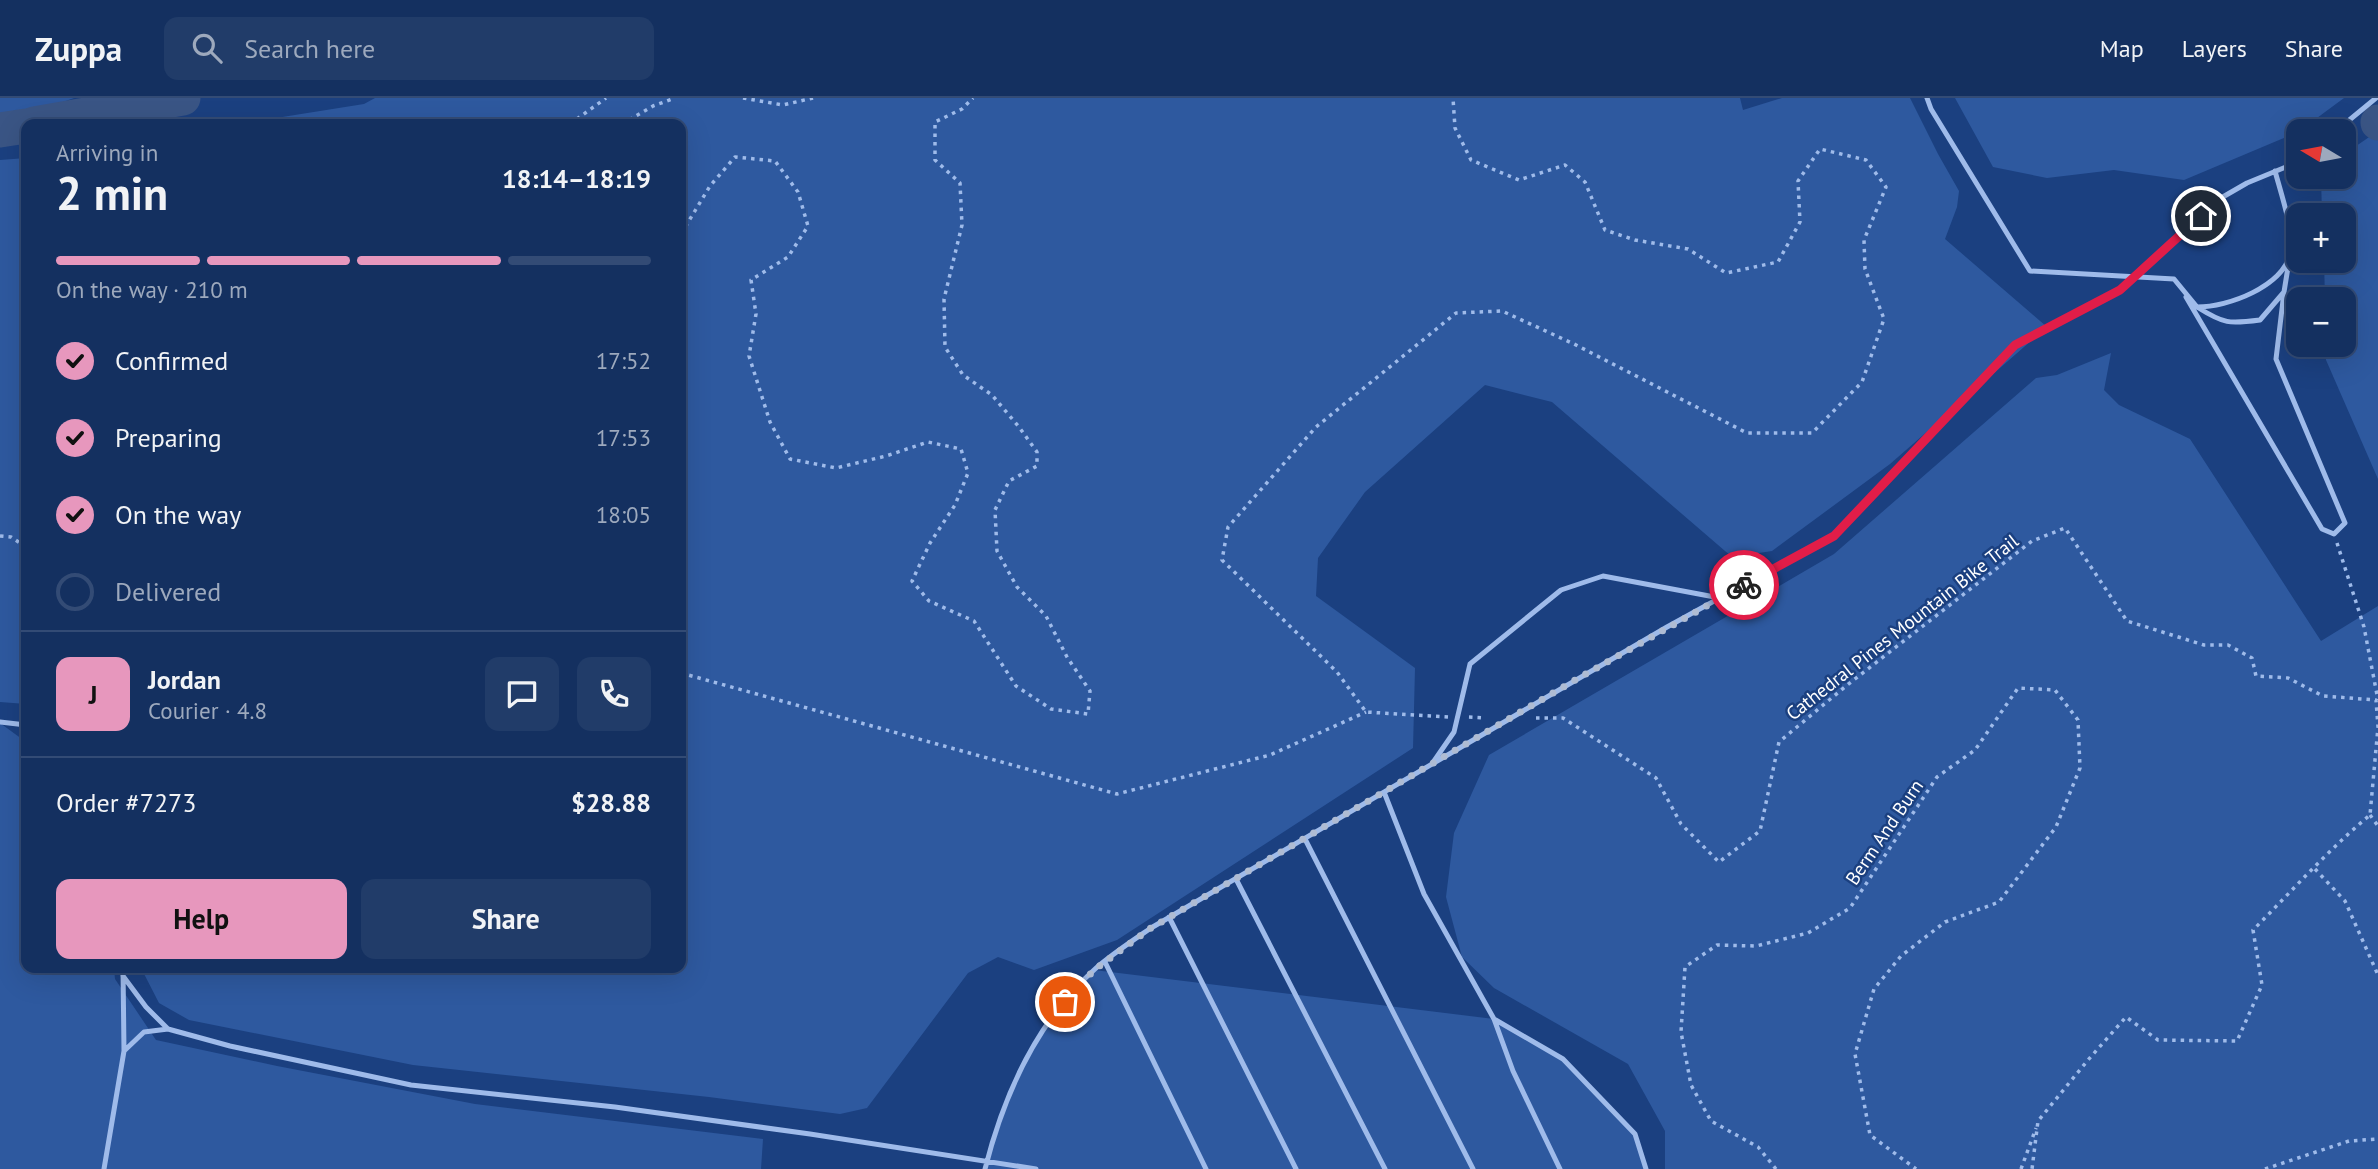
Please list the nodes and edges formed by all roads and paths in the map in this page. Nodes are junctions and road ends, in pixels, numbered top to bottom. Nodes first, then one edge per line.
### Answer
1 (606, 98) edge
2 (675, 98) edge
3 (743, 98) edge
4 (813, 98) edge
5 (973, 98) edge
6 (1453, 98) edge
7 (1927, 98) edge
8 (2376, 98) edge
9 (577, 119) edge
10 (631, 119) edge
11 (2351, 119) edge
12 (2286, 167) edge
13 (2275, 171) junction
14 (2286, 214) edge
15 (686, 226) edge
16 (2286, 262) edge
17 (2287, 273) edge
18 (2134, 278) junction
19 (2181, 288) junction
20 (2284, 292) junction
21 (2197, 307) junction
22 (2334, 534) junction
23 (0, 537) edge
24 (21, 544) edge
25 (1720, 598) junction
26 (686, 674) edge
27 (2377, 700) edge
28 (1366, 712) junction
29 (1459, 717) junction
30 (1510, 718) junction
31 (0, 722) edge
32 (21, 724) edge
33 (1433, 763) junction
34 (1384, 792) junction
35 (2370, 814) junction
36 (2378, 826) edge
37 (1305, 839) junction
38 (2315, 869) junction
39 (1236, 879) junction
40 (1169, 917) junction
41 (1105, 962) junction
42 (2378, 975) edge
43 (123, 976) joint
44 (1494, 1019) junction
45 (168, 1029) junction
46 (124, 1051) junction
47 (2038, 1121) junction
48 (2378, 1139) edge
49 (987, 1160) junction
50 (104, 1169) edge
51 (985, 1169) edge
52 (1036, 1169) edge
53 (1206, 1169) edge
54 (1296, 1169) edge
55 (1385, 1169) edge
56 (1472, 1169) edge
57 (1560, 1169) edge
58 (1646, 1169) edge
59 (1776, 1169) edge
60 (1916, 1169) edge
61 (2021, 1169) edge
62 (2032, 1169) edge
63 (2265, 1169) edge

1 - 9 path
2 - 10 path
3 - 4 path
5 - 15 path
6 - 28 path
7 - 18 lane
8 - 11 lane
12 - 13 lane
13 - 14 lane
13 - 18 lane
16 - 21 lane
17 - 20 lane
18 - 19 lane
18 - 25 lane
19 - 21 lane
19 - 22 lane
20 - 21 lane
20 - 22 lane
22 - 27 path
23 - 24 path
25 - 29 lane
25 - 30 lane
26 - 28 path
27 - 30 path, Cathedral Pines Mountain Bike Trail
27 - 35 path
28 - 29 path, Cathedral Pines Mountain Bike Trail
29 - 30 path, Cathedral Pines Mountain Bike Trail
29 - 33 lane
30 - 33 lane
31 - 32 lane
33 - 34 lane
34 - 37 lane
34 - 44 lane
35 - 36 path
35 - 38 path
37 - 39 lane
37 - 56 lane
38 - 42 path
38 - 47 path
39 - 40 lane
39 - 55 lane
40 - 41 lane
40 - 54 lane
41 - 49 lane
41 - 53 lane
43 - 45 lane
43 - 46 lane
44 - 57 lane
44 - 58 lane
45 - 46 lane
45 - 49 lane
46 - 50 lane
47 - 61 path
47 - 62 path
48 - 63 path
49 - 51 lane
49 - 52 lane
59 - 60 path, Berm And Burn

